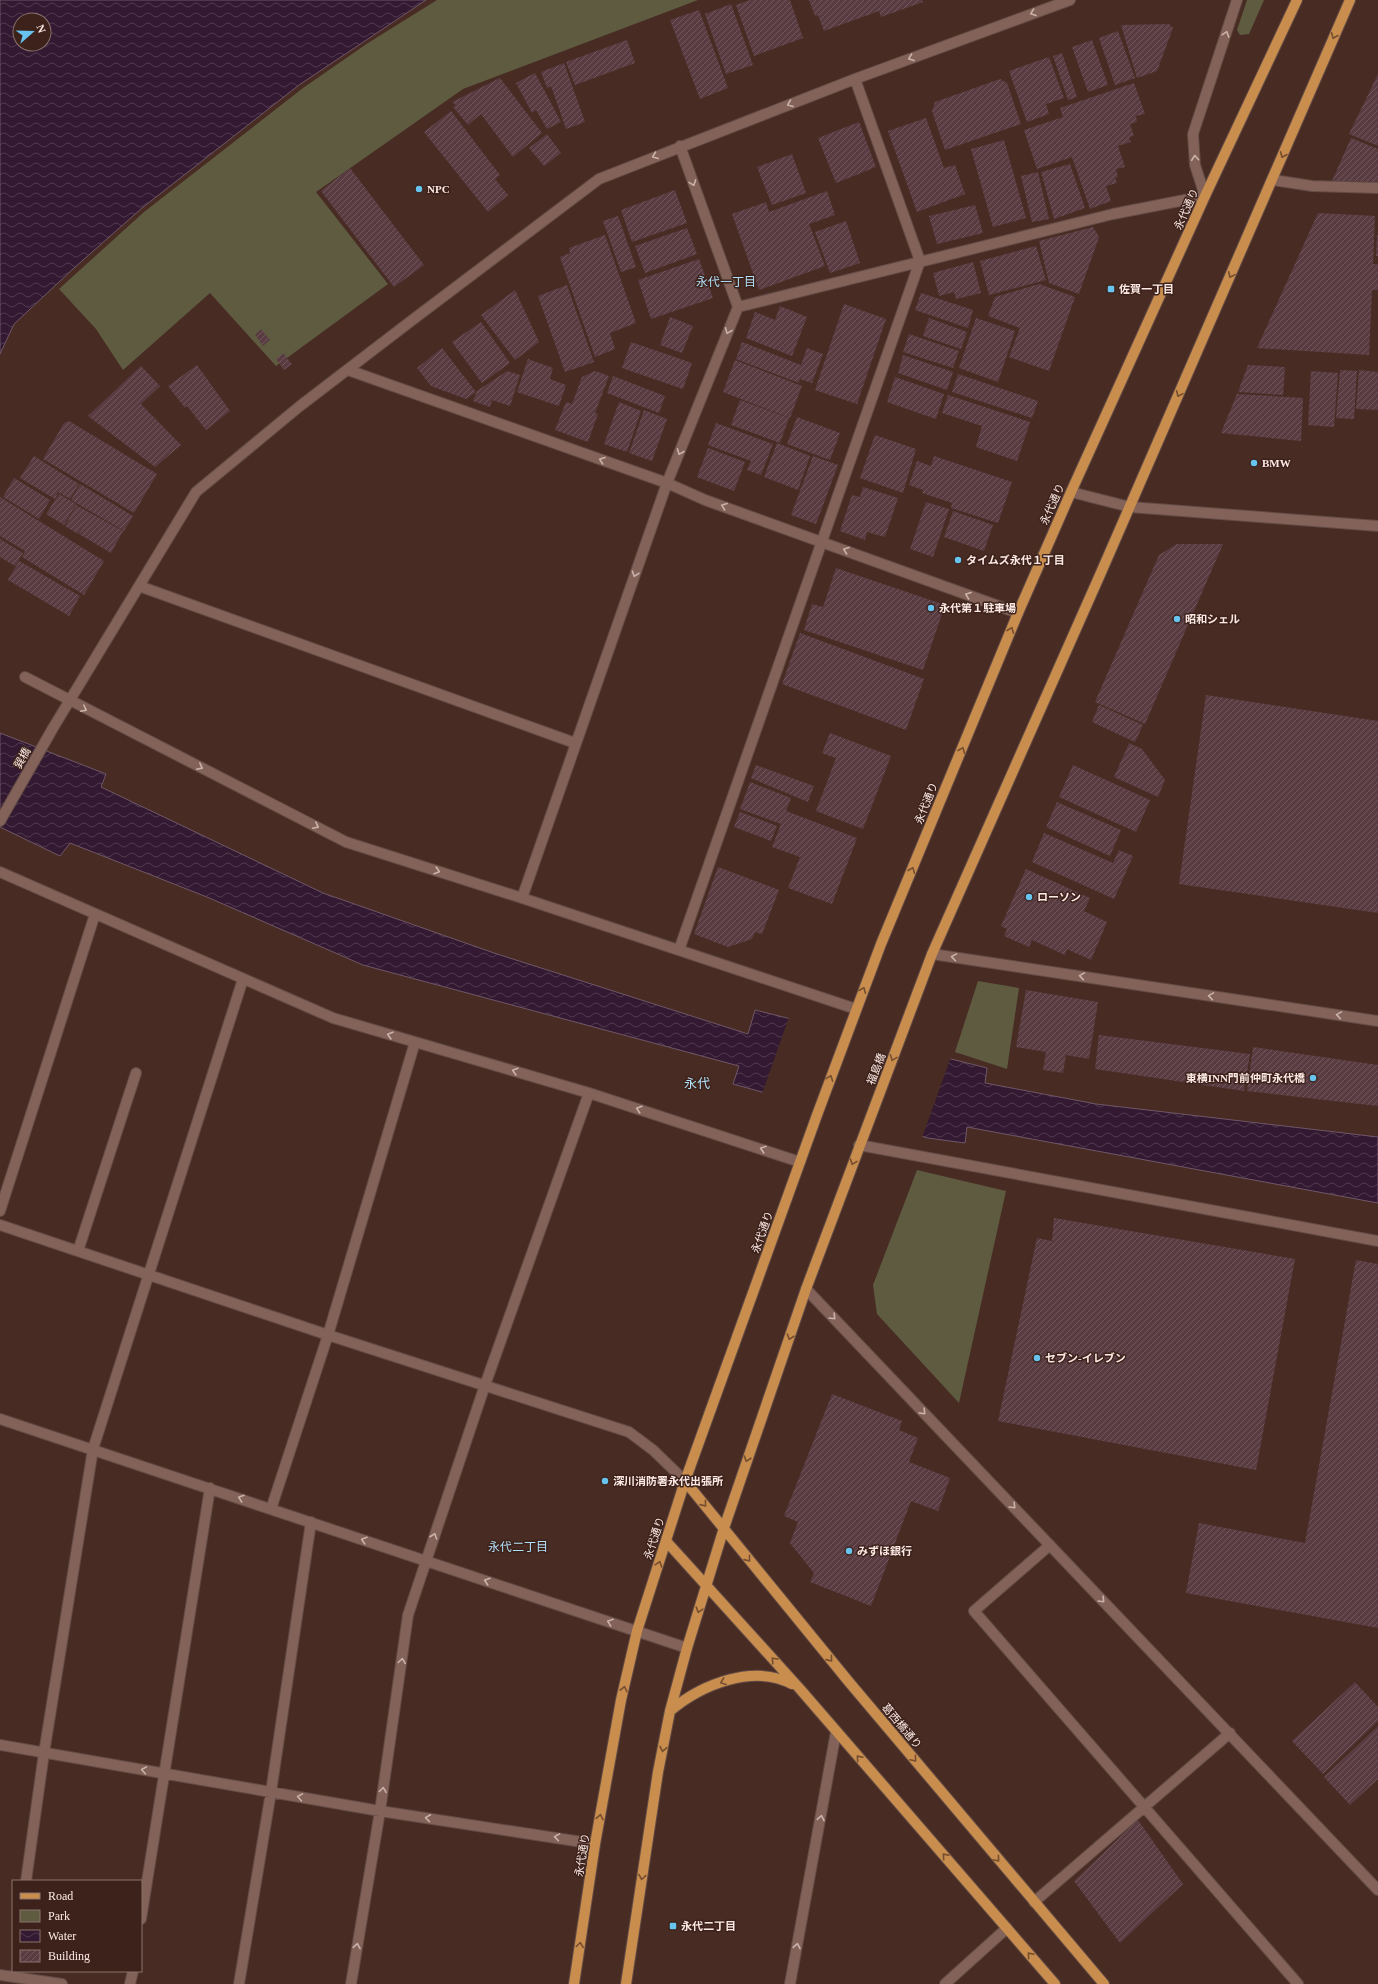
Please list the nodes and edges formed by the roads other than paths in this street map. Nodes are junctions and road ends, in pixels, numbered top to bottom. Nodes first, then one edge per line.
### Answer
1 (1070, 0) edge
2 (1237, 0) edge
3 (1297, 0) edge
4 (1350, 0) edge
5 (855, 79) junction
6 (680, 146) junction
7 (1272, 180) junction
8 (1378, 188) edge
9 (1205, 196) junction
10 (920, 261) junction
11 (738, 307) junction
12 (348, 370) junction
13 (667, 483) junction
14 (1070, 492) junction
15 (1130, 507) junction
16 (1378, 526) edge
17 (823, 542) junction
18 (139, 586) junction
19 (1018, 613) junction
20 (25, 677) dead end
21 (69, 701) junction
22 (576, 743) junction
23 (0, 821) edge
24 (0, 872) edge
25 (522, 898) junction
26 (95, 914) junction
27 (680, 950) junction
28 (932, 954) junction
29 (242, 979) junction
30 (856, 1009) junction
31 (1378, 1021) edge
32 (415, 1042) junction
33 (136, 1073) dead end
34 (589, 1092) junction
35 (859, 1145) junction
36 (800, 1162) junction
37 (0, 1211) edge
38 (0, 1225) edge
39 (1378, 1241) edge
40 (78, 1251) junction
41 (149, 1275) junction
42 (806, 1289) junction
43 (328, 1335) junction
44 (485, 1386) junction
45 (0, 1419) edge
46 (93, 1449) junction
47 (685, 1480) junction
48 (210, 1488) junction
49 (271, 1509) junction
50 (311, 1522) junction
51 (724, 1528) junction
52 (666, 1541) junction
53 (1050, 1545) junction
54 (426, 1560) junction
55 (707, 1585) junction
56 (637, 1631) junction
57 (687, 1648) junction
58 (800, 1689) junction
59 (670, 1710) junction
60 (836, 1732) junction
61 (1230, 1733) junction
62 (0, 1746) edge
63 (44, 1753) junction
64 (165, 1774) junction
65 (271, 1792) junction
66 (1144, 1806) junction
67 (380, 1811) junction
68 (595, 1844) junction
69 (26, 1880) edge
70 (1378, 1890) edge
71 (1034, 1902) junction
72 (142, 1914) edge
73 (1007, 1928) junction
74 (132, 1972) edge
75 (0, 1975) edge
76 (12, 1977) edge
77 (62, 1984) edge
78 (130, 1984) edge
79 (239, 1984) edge
80 (351, 1984) edge
81 (574, 1984) edge
82 (626, 1984) edge
83 (790, 1984) edge
84 (946, 1984) edge
85 (1055, 1984) edge
86 (1104, 1984) edge
87 (1298, 1984) edge

1 -> 5 street, 巽橋
9 -> 2 street
3 - 9 main road, 永代通り
4 -> 7 main road
5 -> 6 street, 巽橋
5 - 10 street
6 -> 11 street
6 -> 12 street, 巽橋
7 - 8 street
7 -> 15 main road
9 - 10 street
9 - 14 main road, 永代通り
10 - 11 street
10 - 17 street
11 -> 13 street
13 -> 12 street
12 - 18 street, 巽橋
17 -> 13 street
13 -> 22 street
14 - 15 street
14 - 19 main road, 永代通り
15 - 16 street
15 - 28 main road
19 -> 17 street
17 - 27 street
18 - 21 street, 巽橋
18 - 22 street
30 -> 19 main road, 永代通り
20 - 21 street
21 - 23 street, 巽橋
21 -> 25 street
22 - 25 street
24 - 26 street
25 - 27 street
26 - 29 street
26 - 37 street
27 - 30 street
31 -> 28 street
28 -> 35 main road, 福島橋
32 -> 29 street
29 - 41 street
36 -> 30 main road, 永代通り
34 -> 32 street
32 - 43 street
33 - 40 street
36 -> 34 street
34 - 44 street
35 - 39 street
35 -> 42 main road
36 - 47 main road, 永代通り
38 - 40 street
40 - 41 street
41 - 43 street
41 - 46 street
42 -> 51 main road
42 -> 53 street
43 - 44 street
43 - 49 street
44 - 47 street
54 -> 44 street
45 - 46 street
46 - 48 street
46 - 63 street
47 -> 51 main road, 葛西橋通り
47 - 52 main road, 永代通り
49 -> 48 street
48 - 64 street
49 - 50 street
54 -> 50 street
50 - 65 street
51 - 55 main road
51 -> 71 main road, 葛西橋通り
52 - 55 main road
56 -> 52 main road, 永代通り
53 -> 61 street
53 - 66 street
56 -> 54 street
67 -> 54 street
55 -> 57 main road
58 -> 55 main road
56 - 57 street
68 -> 56 main road, 永代通り
57 - 59 main road
58 -> 59 main road
58 - 60 main road
59 -> 82 main road
73 -> 60 main road
83 -> 60 street
61 - 66 street
61 - 70 street
62 - 63 street
64 -> 63 street
63 - 69 street
64 - 65 street
64 - 72 street
67 -> 65 street
65 - 79 street
66 - 71 street
66 - 87 street
68 -> 67 street
80 -> 67 street
81 -> 68 main road, 永代通り
71 - 86 main road, 葛西橋通り
73 - 84 street
85 -> 73 main road
74 - 78 street
75 - 76 street
76 - 77 street

